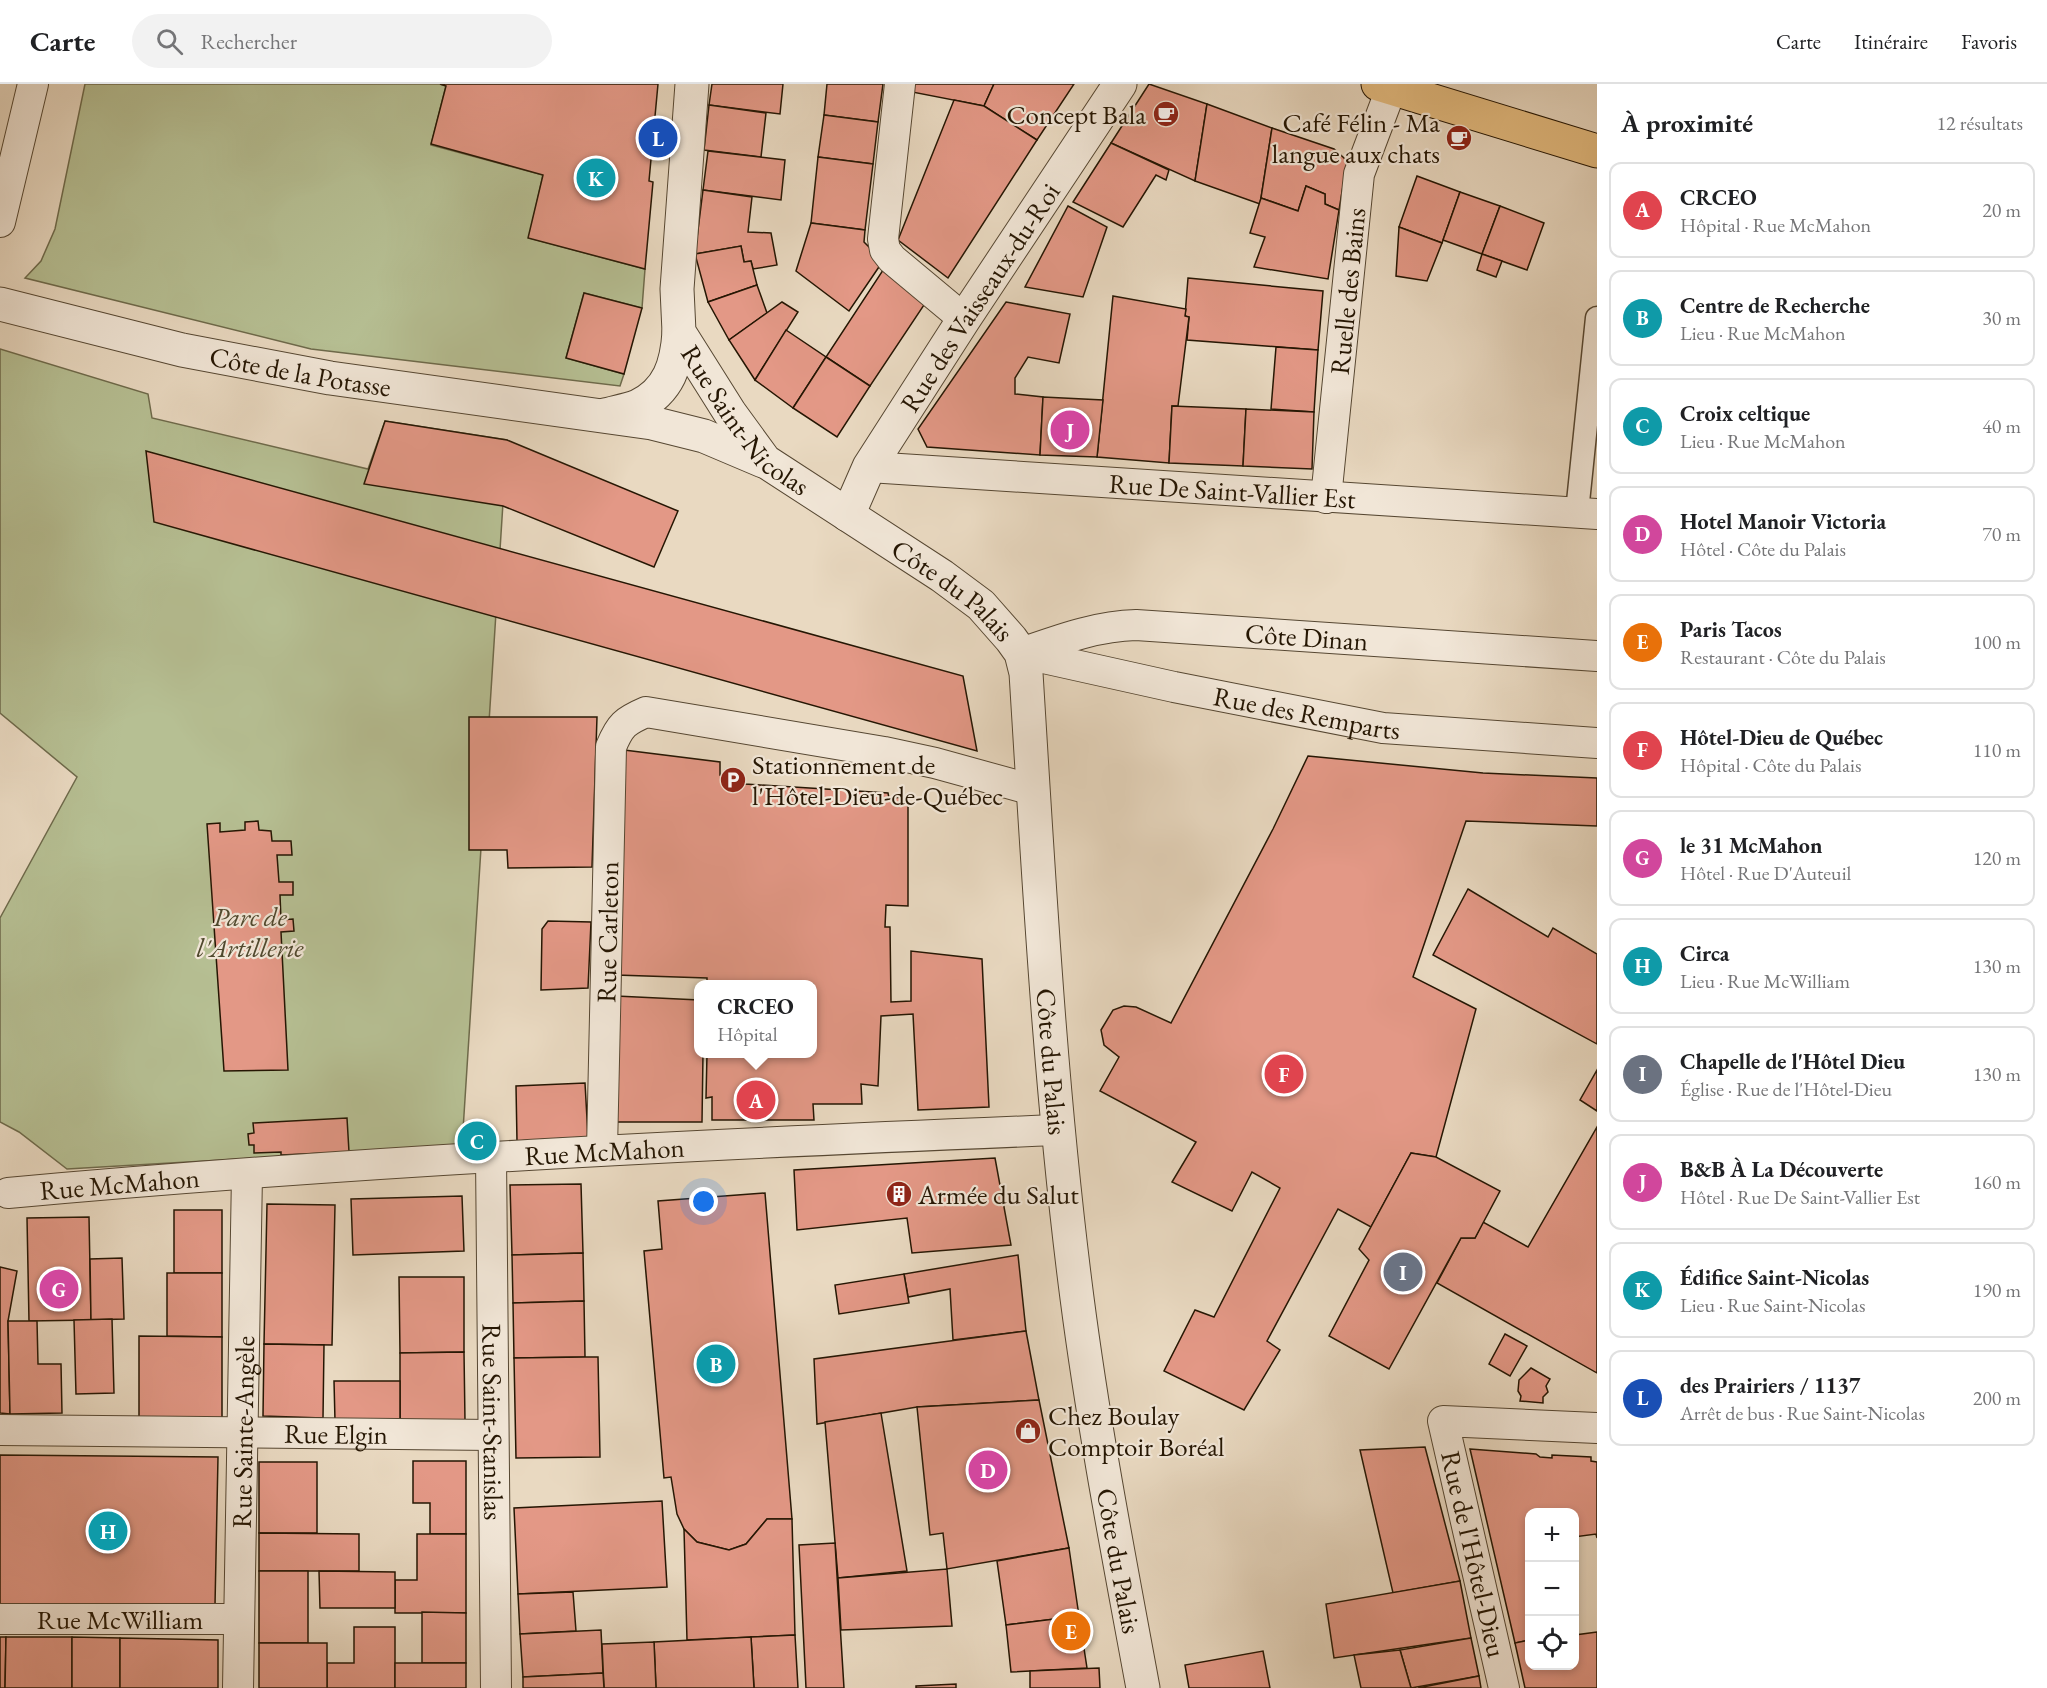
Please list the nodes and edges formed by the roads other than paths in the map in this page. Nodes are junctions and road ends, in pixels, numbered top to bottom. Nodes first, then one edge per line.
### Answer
1 (33, 84) edge
2 (692, 84) edge
3 (900, 84) edge
4 (1120, 84) edge
5 (1388, 86) edge
6 (1597, 152) edge
7 (0, 222) edge
8 (0, 304) edge
9 (1597, 318) edge
10 (964, 319) junction
11 (680, 332) junction
12 (603, 416) junction
13 (765, 461) junction
14 (869, 467) junction
15 (1326, 498) junction
16 (1587, 513) edge
17 (848, 515) junction
18 (1021, 653) junction
19 (1597, 656) edge
20 (1597, 743) edge
21 (1033, 790) junction
22 (1058, 1130) junction
23 (602, 1150) junction
24 (491, 1156) junction
25 (247, 1174) junction
26 (3, 1196) edge
27 (1597, 1428) edge
28 (0, 1430) edge
29 (243, 1432) junction
30 (493, 1436) junction
31 (0, 1619) edge
32 (239, 1619) junction
33 (238, 1688) edge
34 (496, 1688) edge
35 (1143, 1688) edge
36 (1504, 1688) edge

1 - 7 street
2 - 11 street, Rue Saint-Nicolas
3 - 10 street
4 - 10 street, Rue des Vaisseaux-du-Roi
5 - 6 main road
5 - 15 street, Ruelle des Bains
8 - 12 street, Côte de la Potasse
9 - 16 street
10 - 14 street, Rue des Vaisseaux-du-Roi
11 - 12 street, Côte de la Potasse
11 - 13 street, Rue Saint-Nicolas
12 - 13 street, Côte de la Potasse
13 - 17 street, Rue Saint-Nicolas
14 - 15 street, Rue De Saint-Vallier Est
14 - 17 street, Rue des Vaisseaux-du-Roi
15 - 16 street, Rue De Saint-Vallier Est
17 - 18 street, Côte du Palais
18 - 19 street, Côte Dinan
18 - 20 street, Rue des Remparts
18 - 21 street, Côte du Palais
21 - 22 street, Côte du Palais
21 - 23 street, Rue Carleton
22 - 23 street, Rue McMahon
22 - 35 street, Côte du Palais
23 - 24 street, Rue McMahon
24 - 25 street, Rue McMahon
24 - 30 street, Rue Saint-Stanislas
25 - 26 street, Rue McMahon
25 - 29 street, Rue Sainte-Angèle
27 - 36 street, Rue de l'Hôtel-Dieu
28 - 29 street, Rue Elgin
29 - 30 street, Rue Elgin
29 - 32 street, Rue Sainte-Angèle
30 - 34 street, Rue Saint-Stanislas
31 - 32 street, Rue McWilliam
32 - 33 street, Rue Sainte-Angèle

